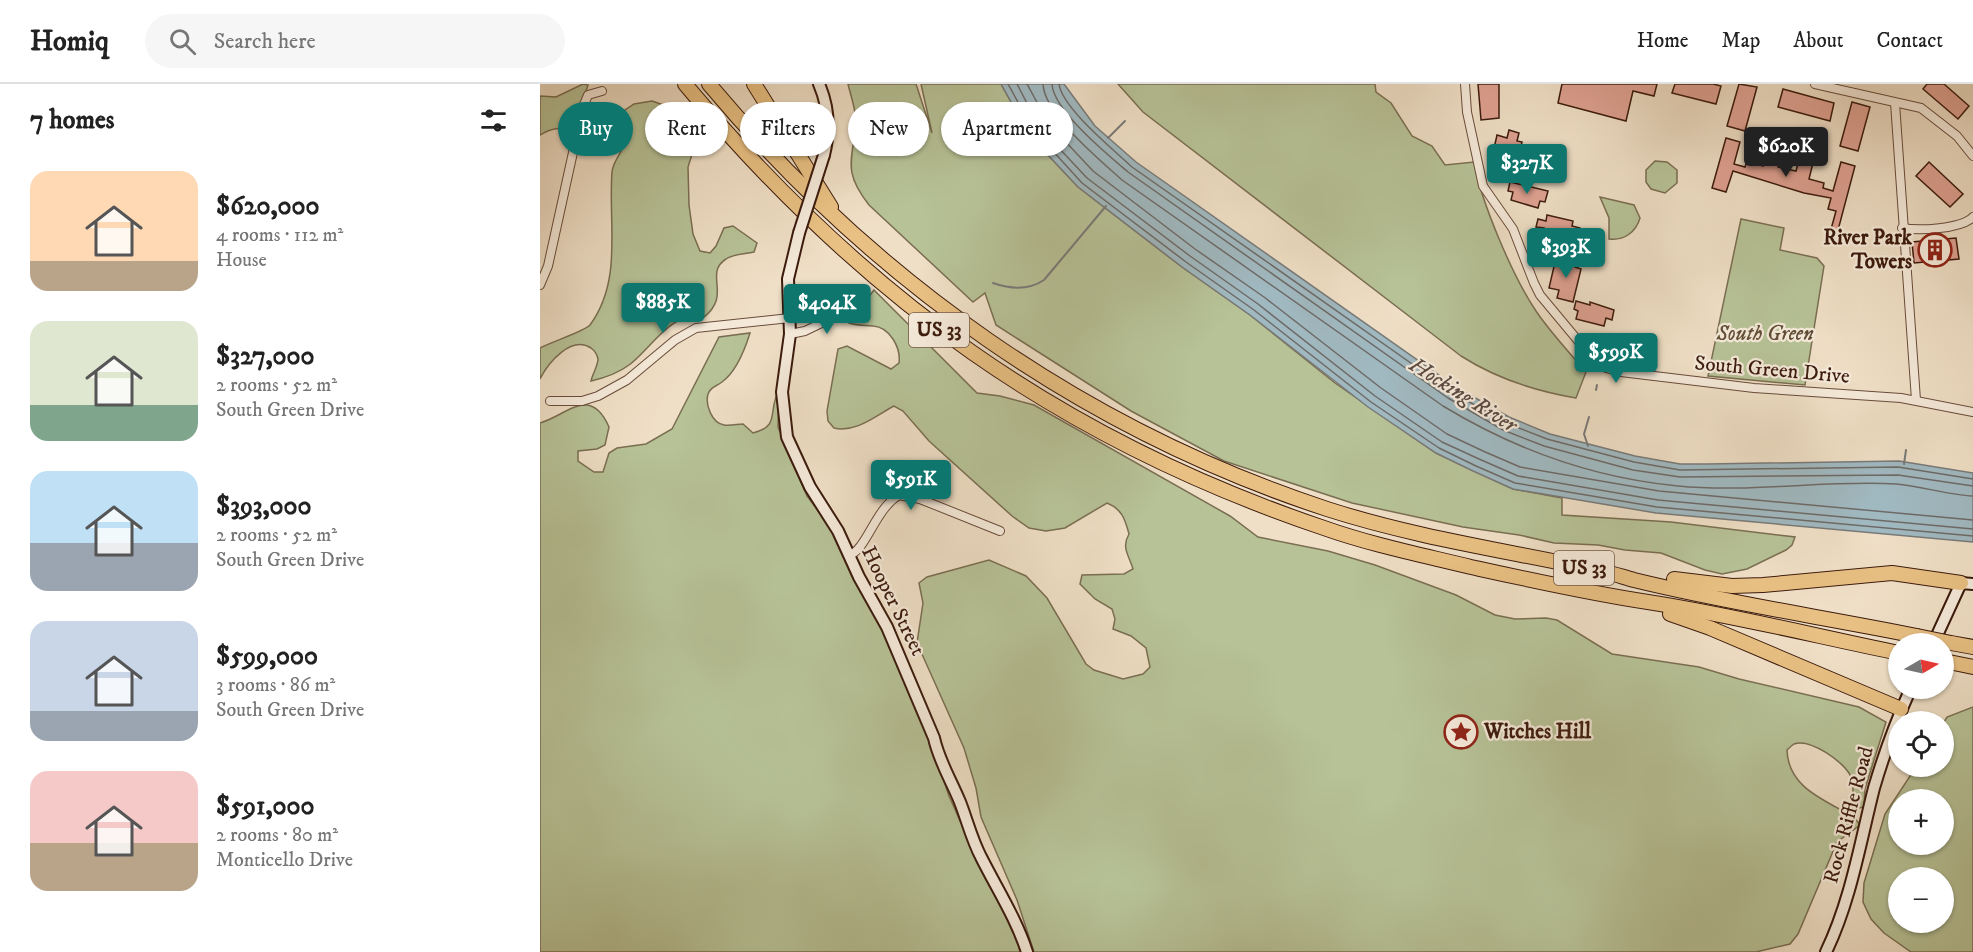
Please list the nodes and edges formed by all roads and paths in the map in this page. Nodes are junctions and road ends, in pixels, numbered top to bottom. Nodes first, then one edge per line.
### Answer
1 (685, 84) edge
2 (709, 84) edge
3 (754, 84) edge
4 (819, 84) edge
5 (1465, 84) edge
6 (1815, 84) edge
7 (602, 91) dead end
8 (1895, 103) junction
9 (1973, 156) edge
10 (1973, 218) edge
11 (1902, 228) junction
12 (846, 230) junction
13 (540, 285) edge
14 (860, 314) dead end
15 (790, 318) junction
16 (790, 334) junction
17 (1916, 400) junction
18 (550, 402) dead end
19 (1973, 412) edge
20 (1000, 531) dead end
21 (849, 555) junction
22 (1604, 572) junction
23 (1967, 583) edge
24 (1626, 599) junction
25 (1939, 633) edge
26 (1973, 647) edge
27 (1888, 651) edge
28 (1954, 663) edge
29 (1973, 667) edge
30 (1906, 699) edge
31 (1901, 709) junction
32 (1028, 952) edge
33 (1826, 952) edge

1 - 24 highway, US 33
2 - 12 highway, US 33
3 - 12 highway
4 - 15 street, Hooper Street, bridge
5 - 17 street, South Green Drive
6 - 8 street
7 - 13 street
8 - 9 street
8 - 11 street
10 - 11 street
11 - 17 street
12 - 22 highway, US 33
14 - 16 street
15 - 16 street, Hooper Street
15 - 18 street
16 - 21 street, Hooper Street
17 - 19 street, South Green Drive
20 - 21 street
21 - 32 street, Hooper Street
22 - 23 highway
22 - 26 highway, US 33, bridge
23 - 25 street
24 - 27 highway, US 33
24 - 31 highway
28 - 29 highway
30 - 31 street, Rock Riffle Road
31 - 33 street, Rock Riffle Road

